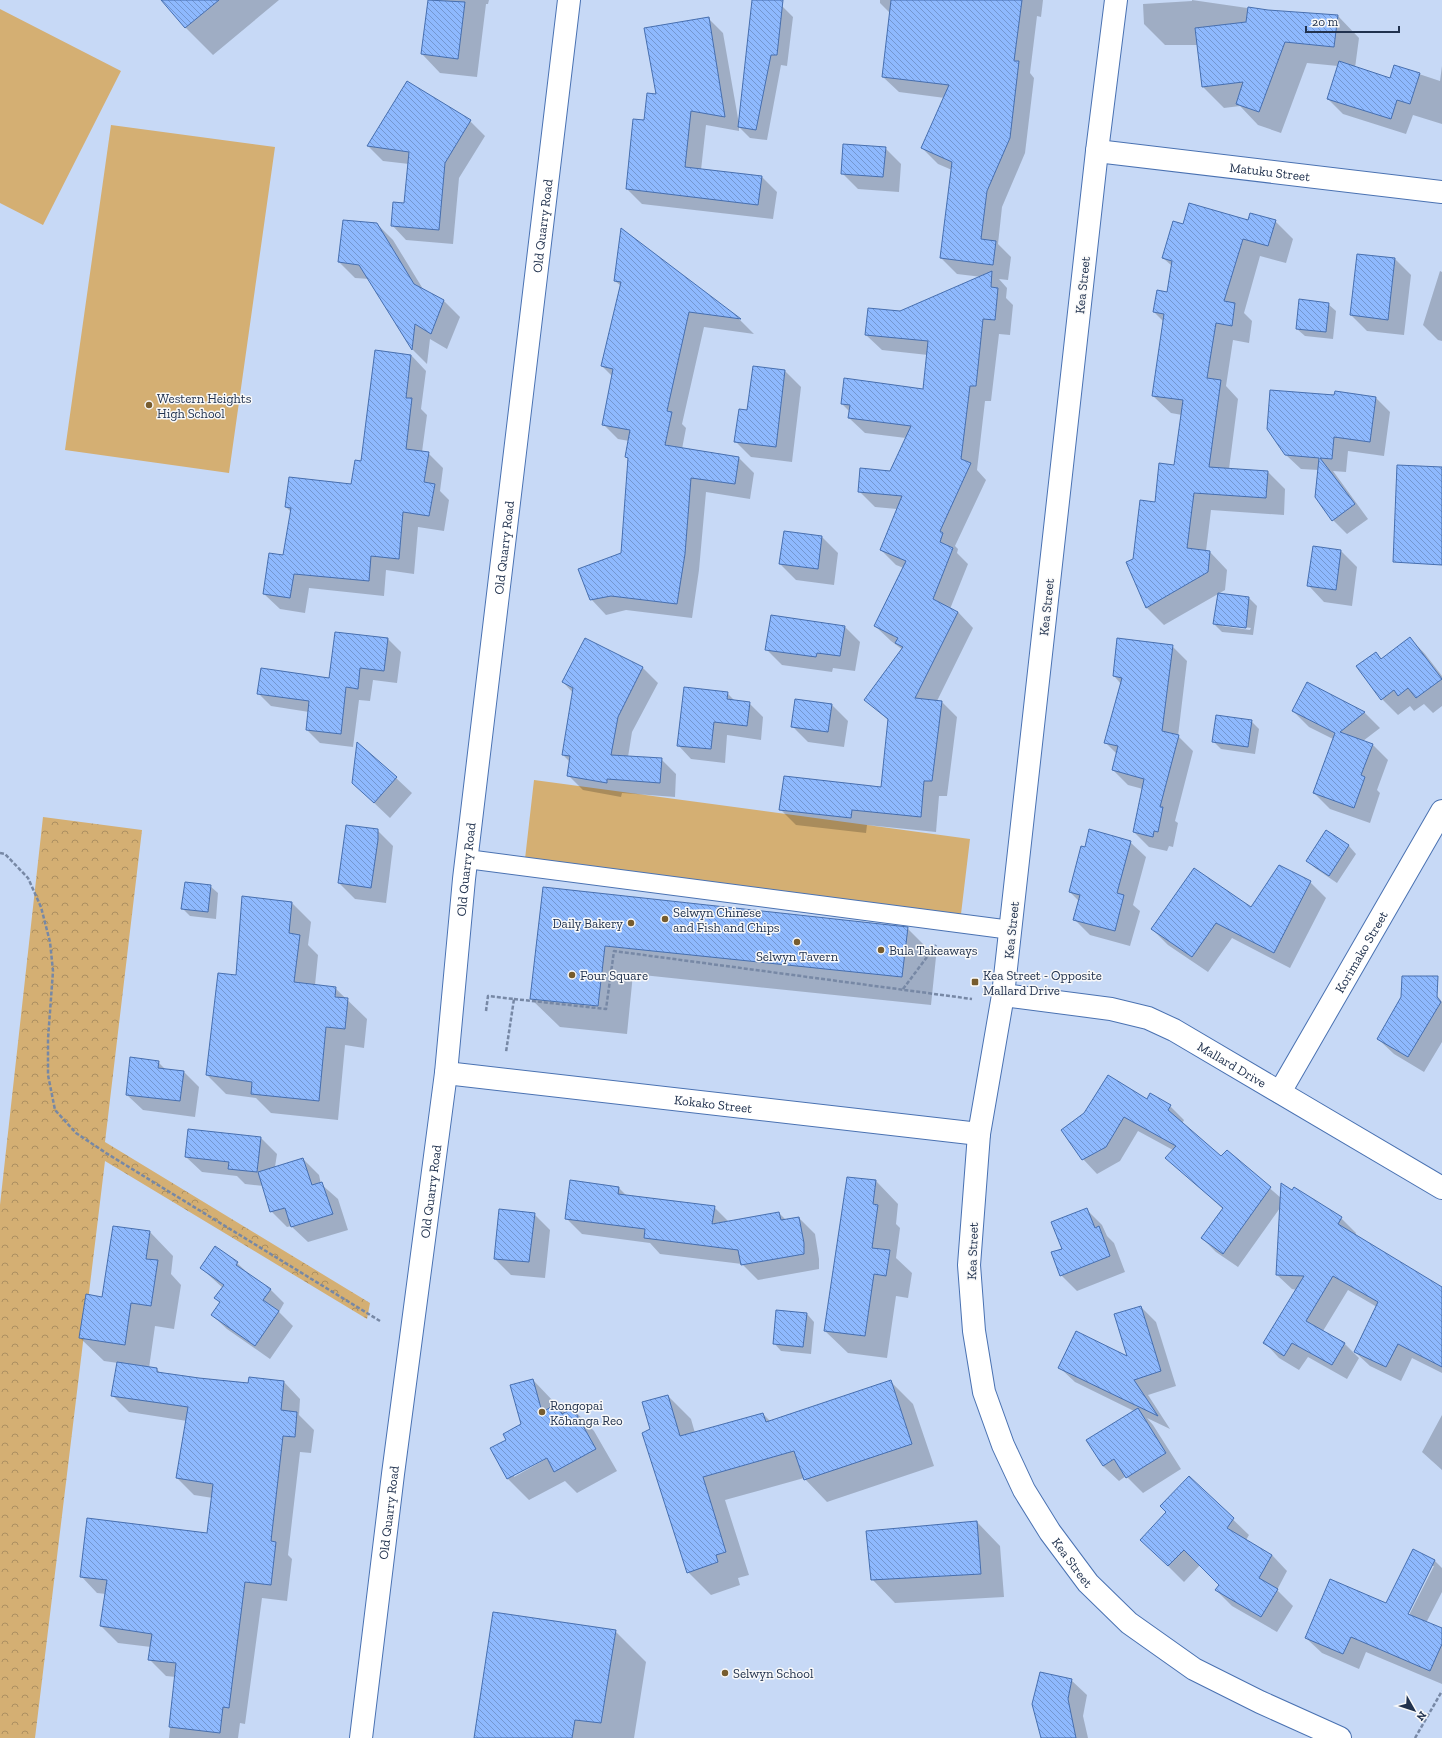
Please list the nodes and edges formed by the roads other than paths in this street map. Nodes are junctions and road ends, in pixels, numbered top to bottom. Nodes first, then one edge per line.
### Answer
1 (569, 0) edge
2 (1116, 0) edge
3 (1097, 151) junction
4 (1442, 192) edge
5 (1442, 811) edge
6 (467, 858) junction
7 (1011, 930) junction
8 (1003, 995) junction
9 (446, 1073) junction
10 (1280, 1092) junction
11 (980, 1134) junction
12 (1442, 1188) edge
13 (361, 1738) edge
14 (1340, 1738) edge

1 - 6 street, Old Quarry Road
2 - 3 street, Kea Street
3 - 4 street, Matuku Street
3 - 7 street, Kea Street
5 - 10 street, Korimako Street
6 - 7 lane
6 - 9 street, Old Quarry Road
7 - 8 street, Kea Street
8 - 10 street, Mallard Drive
8 - 11 street, Kea Street
9 - 11 street, Kokako Street
9 - 13 street, Old Quarry Road
10 - 12 street, Mallard Drive
11 - 14 street, Kea Street

